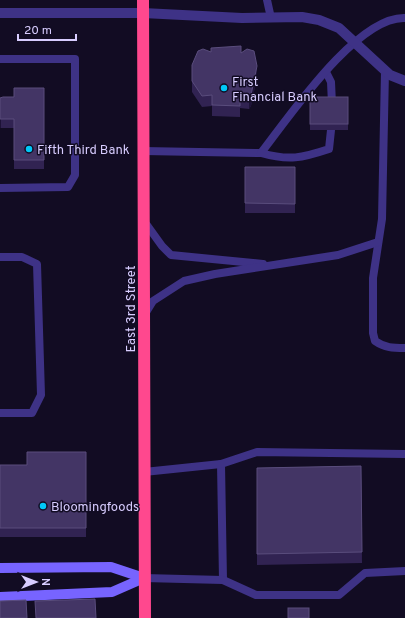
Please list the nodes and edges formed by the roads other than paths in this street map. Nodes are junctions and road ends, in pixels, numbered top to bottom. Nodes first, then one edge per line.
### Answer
1 (143, 0) edge
2 (267, 0) edge
3 (0, 13) edge
4 (143, 13) junction
5 (271, 18) junction
6 (405, 18) edge
7 (354, 42) junction
8 (0, 59) edge
9 (386, 71) junction
10 (326, 72) junction
11 (405, 81) edge
12 (332, 104) edge
13 (331, 130) edge
14 (143, 150) junction
15 (261, 153) junction
16 (0, 188) edge
17 (144, 221) junction
18 (378, 242) junction
19 (0, 257) edge
20 (274, 265) junction
21 (144, 318) junction
22 (405, 348) edge
23 (0, 413) edge
24 (405, 454) edge
25 (221, 464) junction
26 (144, 472) junction
27 (0, 568) edge
28 (405, 571) edge
29 (144, 578) junction
30 (223, 580) junction
31 (0, 597) edge
32 (145, 618) edge

1 - 4 highway, East 3rd Street
2 - 5 lane
3 - 4 street
4 - 5 street
4 - 14 highway, East 3rd Street
5 - 7 street
6 - 7 lane
7 - 9 street
7 - 10 lane
8 - 16 lane
9 - 11 street
9 - 18 lane
10 - 12 lane
10 - 15 lane
13 - 15 lane
14 - 15 lane
14 - 17 highway, East 3rd Street
17 - 20 lane
17 - 21 highway, East 3rd Street
18 - 20 lane
18 - 22 lane
19 - 23 lane
20 - 21 lane
21 - 26 highway, East 3rd Street
24 - 25 lane
25 - 26 lane
25 - 30 lane
26 - 29 highway, East 3rd Street
27 - 29 street
28 - 30 lane
29 - 30 lane
29 - 31 street
29 - 32 highway, East 3rd Street

